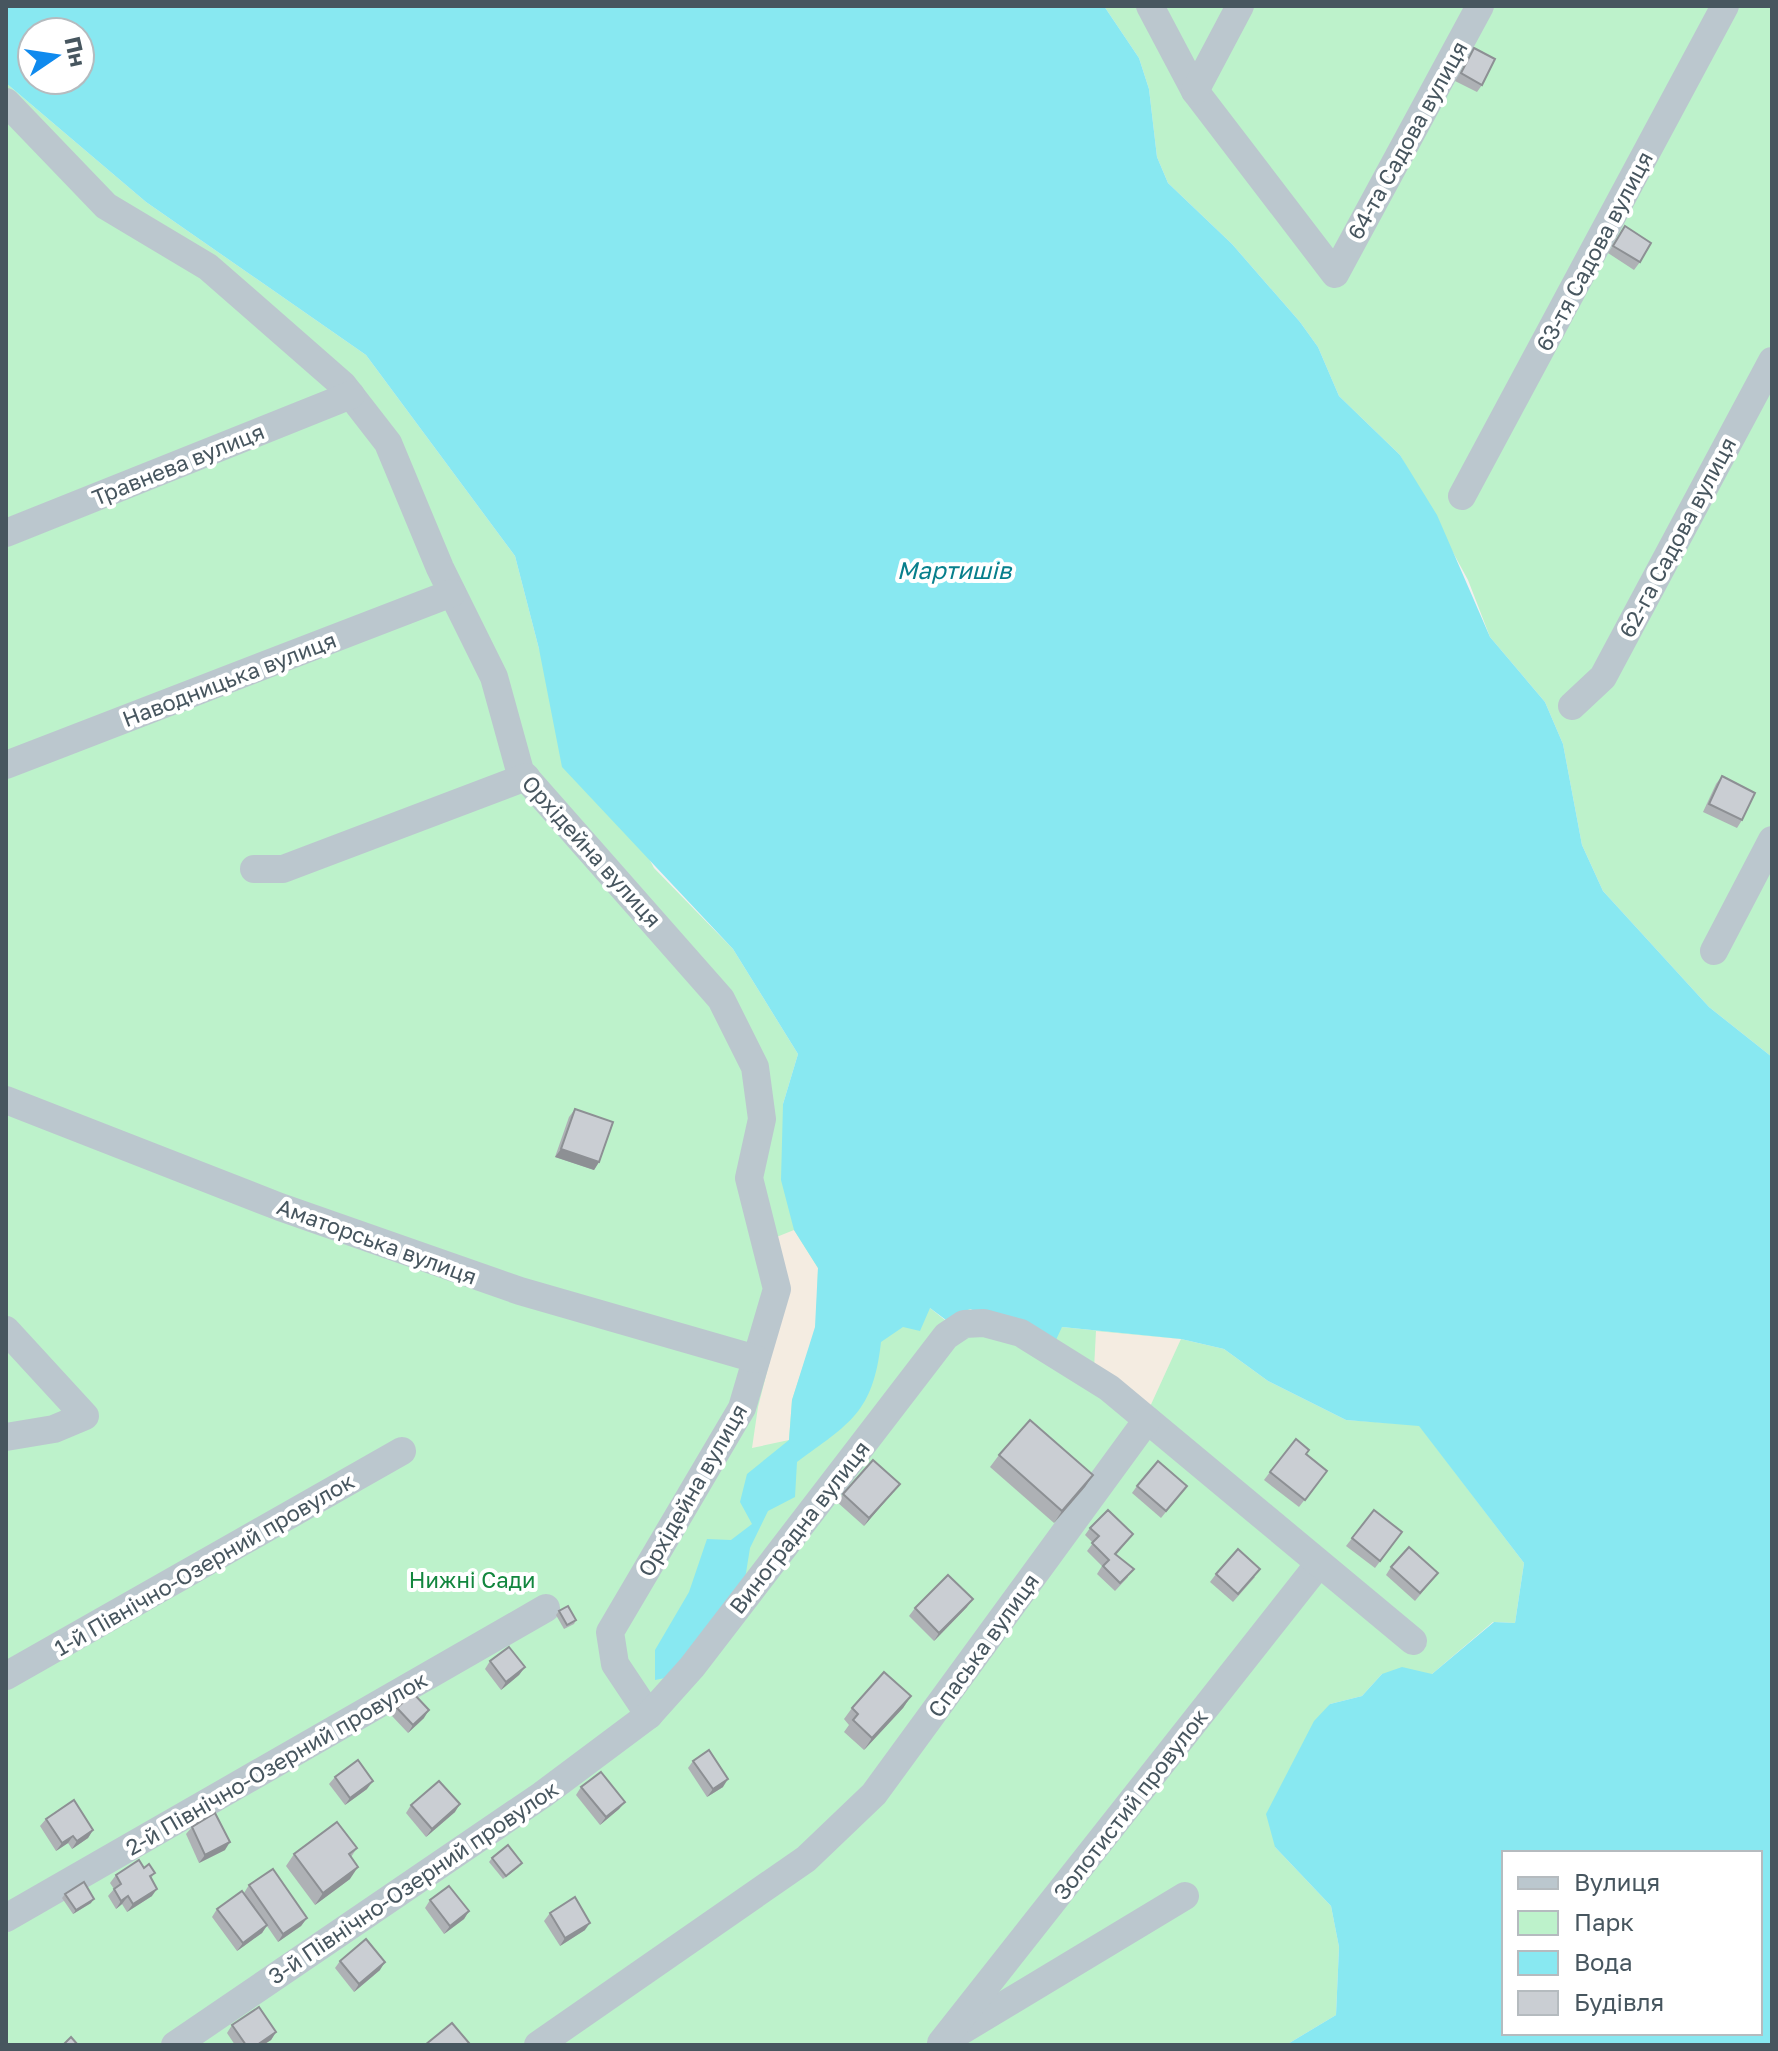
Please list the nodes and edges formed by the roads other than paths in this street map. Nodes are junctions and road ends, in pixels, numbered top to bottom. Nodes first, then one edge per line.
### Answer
1 (1150, 6) edge
2 (1240, 6) edge
3 (1480, 6) edge
4 (1725, 6) edge
5 (1195, 91) junction
6 (6, 102) edge
7 (1772, 361) edge
8 (351, 395) junction
9 (1462, 496) dead end
10 (6, 533) edge
11 (452, 593) junction
12 (1572, 706) dead end
13 (6, 765) edge
14 (526, 777) junction
15 (1772, 840) edge
16 (254, 869) dead end
17 (1714, 951) dead end
18 (6, 1100) edge
19 (6, 1330) edge
20 (756, 1359) junction
21 (1147, 1420) junction
22 (6, 1437) edge
23 (402, 1451) dead end
24 (1318, 1565) junction
25 (546, 1608) dead end
26 (1413, 1641) dead end
27 (6, 1676) edge
28 (649, 1715) junction
29 (1185, 1896) dead end
30 (6, 1918) edge
31 (939, 2044) edge
32 (175, 2045) edge
33 (538, 2045) edge

1 - 5 street
2 - 5 street
3 - 5 street, 64-та Садова вулиця
4 - 9 street, 63-тя Садова вулиця
6 - 8 street, Орхідейна вулиця
7 - 12 street, 62-га Садова вулиця
8 - 10 street, Травнева вулиця
8 - 11 street, Орхідейна вулиця
11 - 13 street, Наводницька вулиця
11 - 14 street, Орхідейна вулиця
14 - 16 street
14 - 20 street, Орхідейна вулиця
15 - 17 street
18 - 20 street, Аматорська вулиця
19 - 22 street
20 - 28 street, Орхідейна вулиця
21 - 24 street
21 - 28 street, Виноградна вулиця
21 - 33 street, Спаська вулиця
23 - 27 street, 1-й Північно-Озерний провулок
24 - 26 street
24 - 31 street, Золотистий провулок
25 - 30 street, 2-й Північно-Озерний провулок
28 - 32 street, 3-й Північно-Озерний провулок
29 - 31 street

